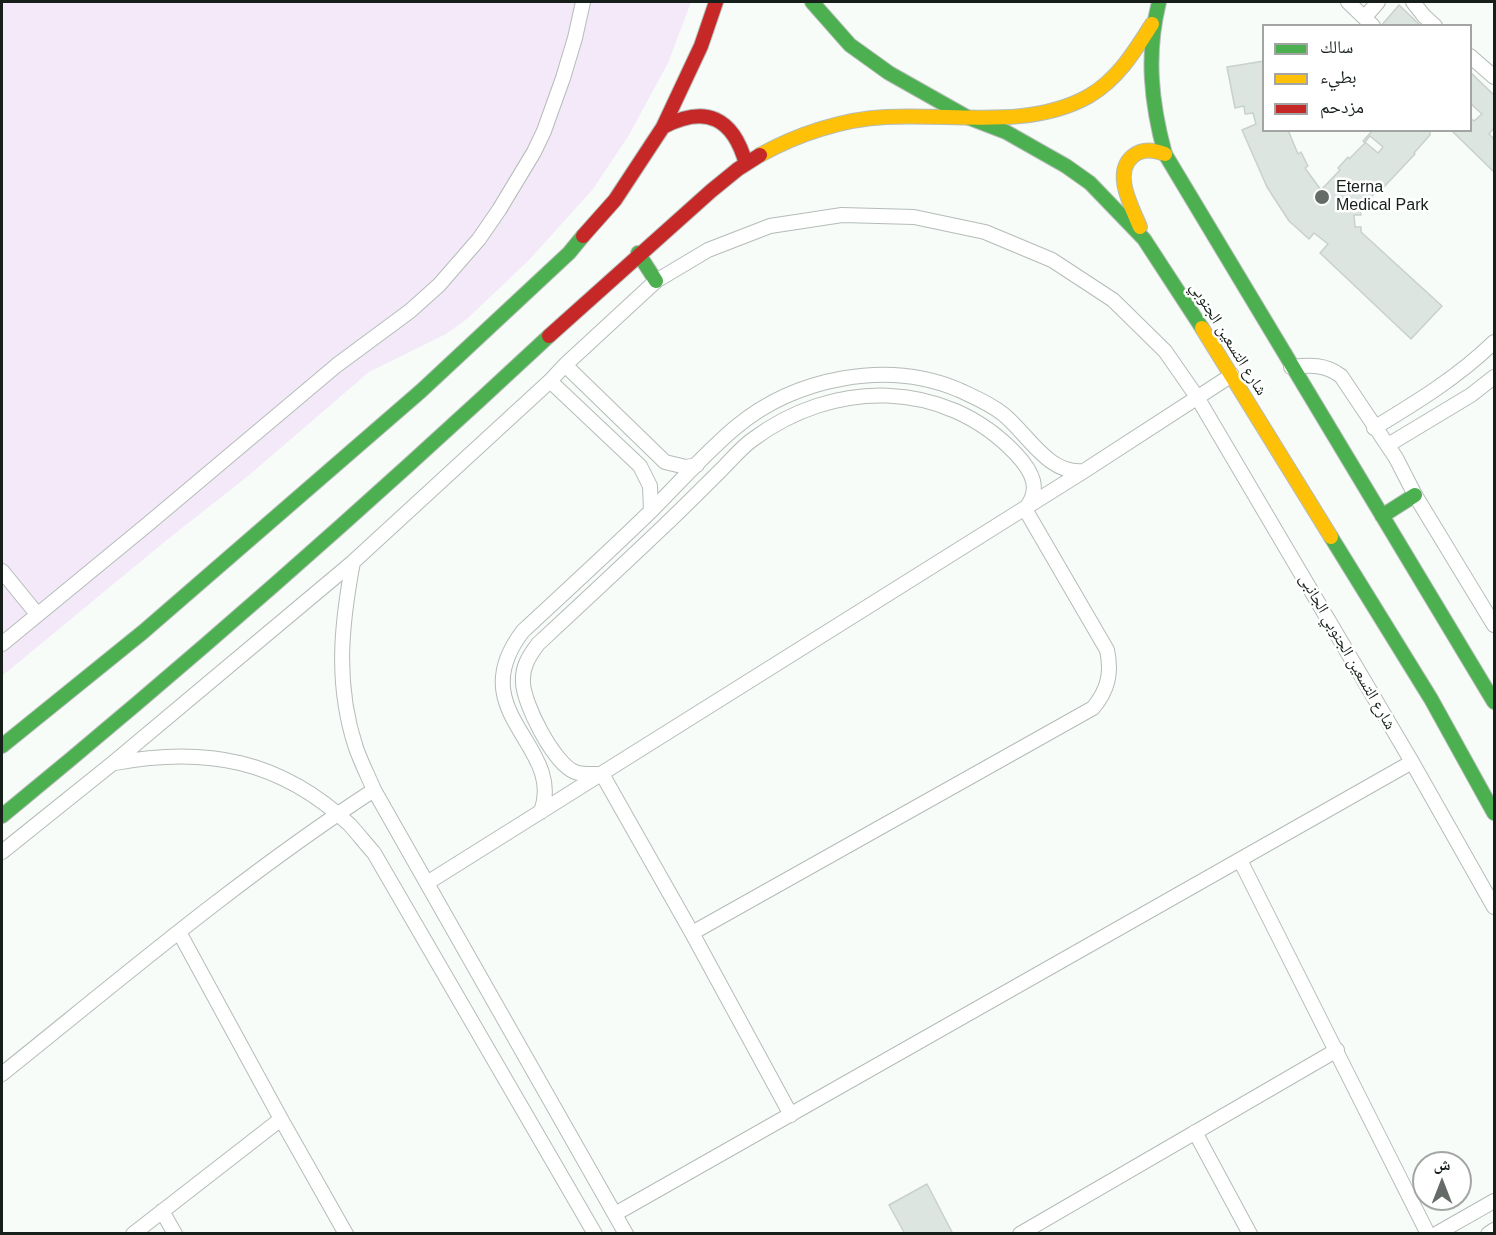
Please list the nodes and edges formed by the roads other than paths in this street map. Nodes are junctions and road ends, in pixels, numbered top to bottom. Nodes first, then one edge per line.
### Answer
1 (583, 2) edge
2 (716, 2) edge
3 (812, 2) edge
4 (1159, 2) edge
5 (1350, 2) edge
6 (1378, 2) edge
7 (1413, 2) edge
8 (1369, 21) edge
9 (1152, 24) junction
10 (1433, 24) edge
11 (1472, 58) edge
12 (1494, 77) edge
13 (967, 117) junction
14 (663, 127) junction
15 (1165, 154) junction
16 (746, 164) junction
17 (1144, 239) junction
18 (638, 253) junction
19 (656, 281) junction
20 (1494, 342) edge
21 (565, 365) junction
22 (1467, 366) junction
23 (1291, 367) junction
24 (1232, 375) junction
25 (550, 381) junction
26 (1489, 381) edge
27 (1197, 398) junction
28 (1374, 428) junction
29 (1388, 446) junction
30 (697, 465) junction
31 (1084, 471) junction
32 (1415, 495) junction
33 (1025, 509) junction
34 (651, 510) junction
35 (1382, 516) junction
36 (353, 562) junction
37 (2, 571) edge
38 (37, 614) junction
39 (1494, 625) edge
40 (2, 644) edge
41 (1494, 702) edge
42 (2, 746) edge
43 (1412, 762) junction
44 (113, 763) junction
45 (602, 774) junction
46 (374, 790) junction
47 (541, 812) junction
48 (1494, 813) edge
49 (336, 814) junction
50 (2, 816) edge
51 (2, 852) edge
52 (1240, 860) junction
53 (427, 883) junction
54 (1494, 907) edge
55 (179, 932) junction
56 (692, 933) junction
57 (1337, 1050) junction
58 (2, 1074) edge
59 (791, 1114) junction
60 (281, 1119) junction
61 (1195, 1132) junction
62 (577, 1148) junction
63 (554, 1162) junction
64 (1494, 1201) edge
65 (162, 1211) junction
66 (615, 1214) junction
67 (1494, 1230) edge
68 (133, 1233) edge
69 (175, 1233) edge
70 (345, 1233) edge
71 (595, 1233) edge
72 (626, 1233) edge
73 (1020, 1233) edge
74 (1250, 1233) edge
75 (1428, 1233) edge
76 (1436, 1233) edge
77 (1488, 1233) edge

1 - 38 street
2 - 14 street
3 - 13 street, شارع التسعين الجنوبي
4 - 9 street
5 - 8 street
6 - 8 street
7 - 10 street
9 - 13 street
9 - 15 street
11 - 12 street
13 - 16 street
13 - 17 street, شارع التسعين الجنوبي
14 - 16 street
14 - 42 street
15 - 17 street
15 - 23 street
16 - 18 street
17 - 24 street, شارع التسعين الجنوبي
18 - 19 street
18 - 50 street
19 - 21 street, شارع التسعين الجنوبي الجانبى
19 - 27 street, شارع التسعين الجنوبي الجانبى
20 - 22 street
21 - 25 street, شارع التسعين الجنوبي الجانبى
21 - 30 street
22 - 26 street
22 - 28 street
23 - 28 street
23 - 35 street
24 - 27 street
24 - 48 street, شارع التسعين الجنوبي
25 - 34 street
25 - 36 street, شارع التسعين الجنوبي الجانبى
26 - 29 street
27 - 31 street
27 - 43 street, شارع التسعين الجنوبي الجانبى
28 - 29 street
29 - 32 street
30 - 31 street
30 - 34 street
31 - 33 street
32 - 35 street
32 - 39 street
33 - 45 street
33 - 45 street
33 - 56 street
34 - 47 street
35 - 41 street
36 - 44 street, شارع التسعين الجنوبي الجانبى
36 - 46 street
37 - 38 street
38 - 40 street
43 - 52 street
43 - 54 street, شارع التسعين الجنوبي الجانبى
44 - 49 street
44 - 51 street, شارع التسعين الجنوبي الجانبى
45 - 47 street
45 - 56 street
46 - 49 street
46 - 53 street
47 - 53 street
49 - 55 street
49 - 63 street
52 - 57 street
52 - 59 street
53 - 62 street
55 - 58 street
55 - 60 street
56 - 59 street
57 - 61 street
57 - 75 street
59 - 66 street
60 - 65 street
60 - 70 street
61 - 73 street
61 - 74 street
62 - 63 street
62 - 66 street
63 - 71 street
64 - 76 street
65 - 68 street
65 - 69 street
66 - 72 street
67 - 77 street

